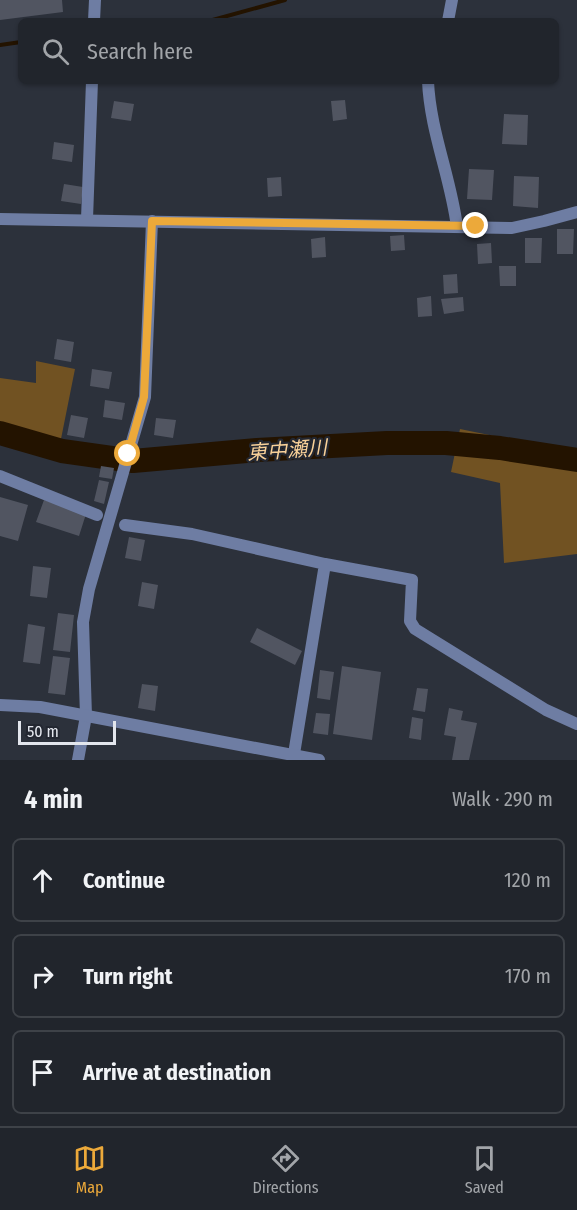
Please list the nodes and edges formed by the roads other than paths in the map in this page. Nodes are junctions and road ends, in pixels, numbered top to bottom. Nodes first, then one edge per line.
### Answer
1 (95, 0) edge
2 (452, 0) edge
3 (94, 18) edge
4 (449, 18) edge
5 (92, 84) edge
6 (428, 84) edge
7 (577, 212) edge
8 (0, 219) edge
9 (87, 219) junction
10 (152, 221) junction
11 (457, 227) junction
12 (0, 476) edge
13 (97, 515) dead end
14 (124, 525) dead end
15 (325, 564) junction
16 (0, 705) edge
17 (86, 716) junction
18 (577, 724) edge
19 (293, 758) edge
20 (78, 760) edge
21 (319, 760) edge

1 - 3 street
2 - 4 street
5 - 9 street
6 - 11 street
7 - 11 street
8 - 9 street
9 - 10 street
10 - 11 street
10 - 17 street
12 - 13 street
14 - 15 street
15 - 18 street
15 - 19 street
16 - 17 street
17 - 19 street
17 - 20 street
19 - 21 street

